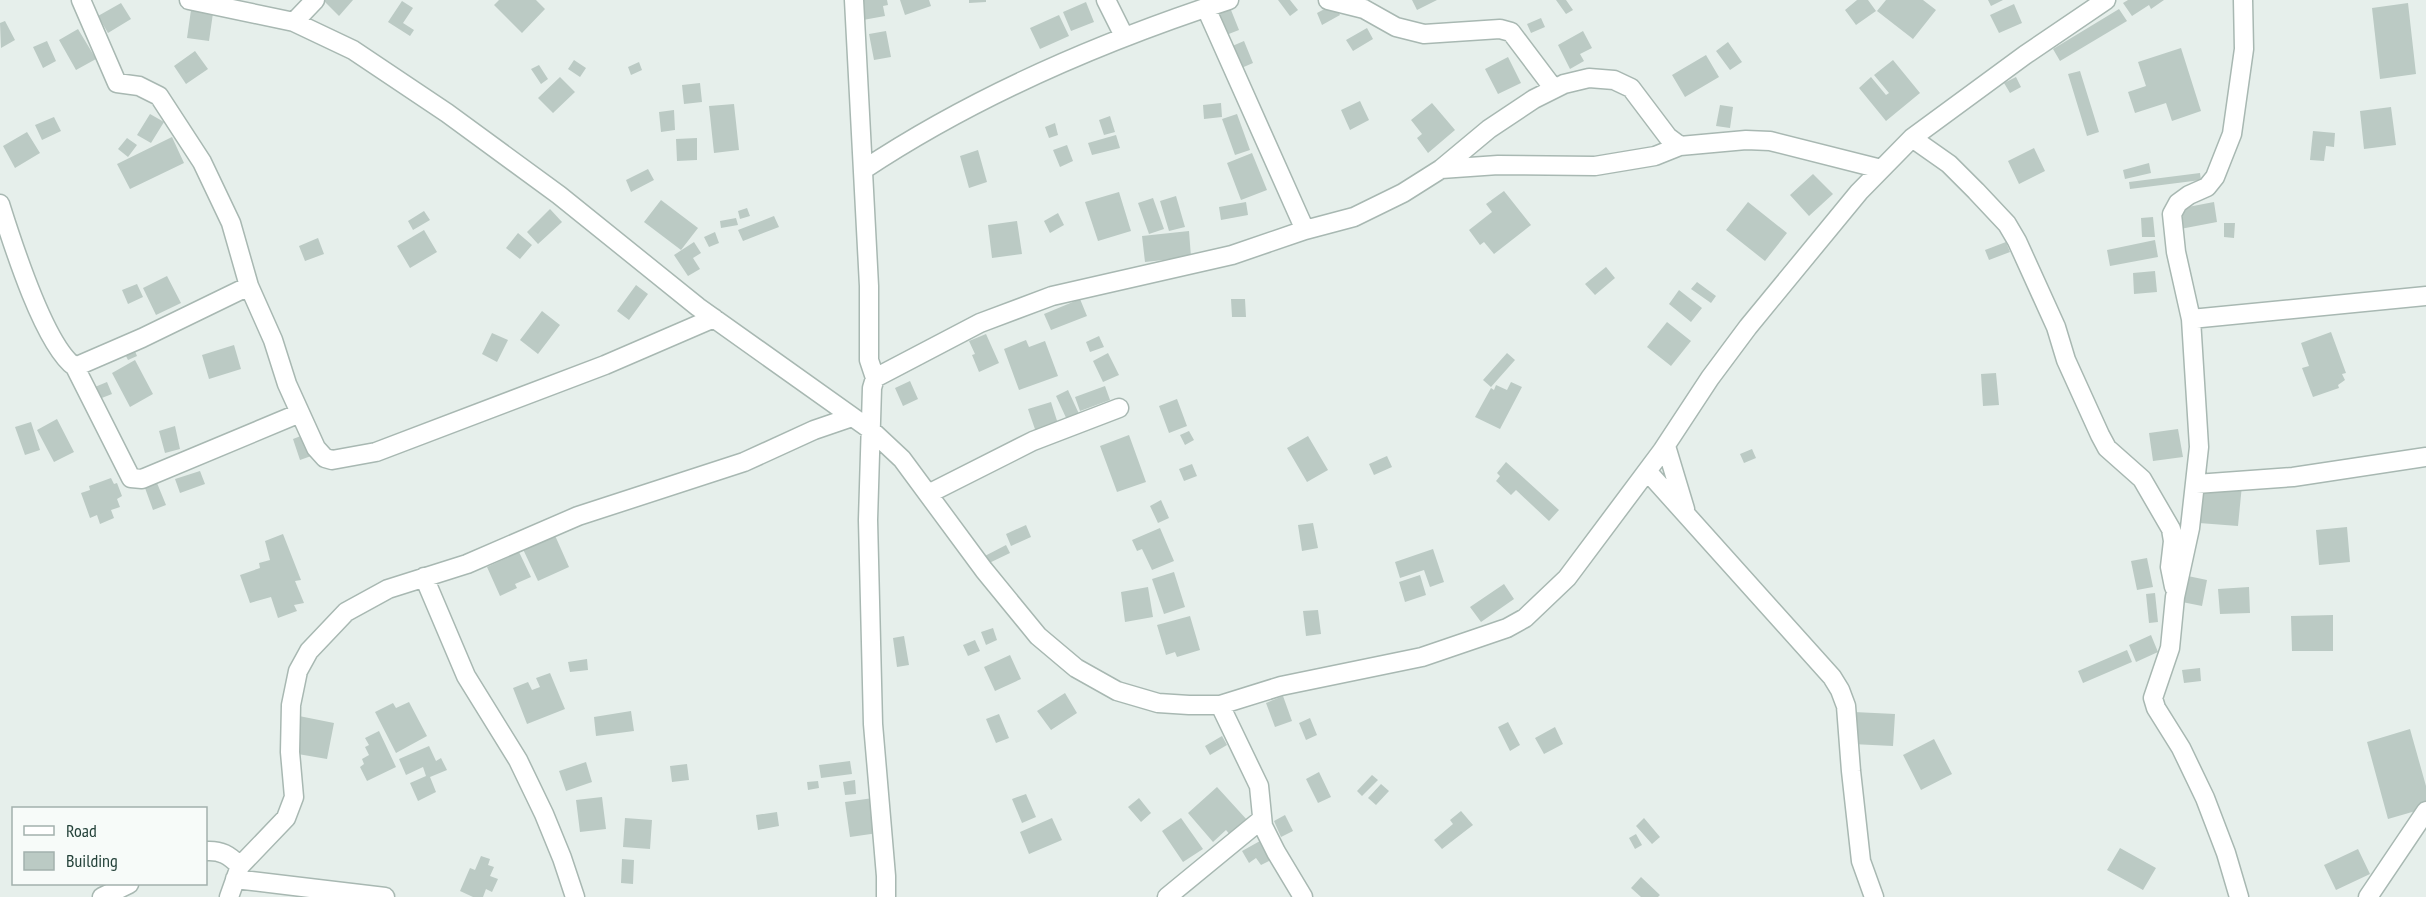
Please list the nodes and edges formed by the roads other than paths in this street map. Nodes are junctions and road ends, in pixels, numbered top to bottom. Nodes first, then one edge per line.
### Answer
1 (81, 0) edge
2 (189, 0) edge
3 (315, 0) edge
4 (854, 0) edge
5 (1106, 0) edge
6 (1229, 0) edge
7 (1329, 0) edge
8 (2106, 0) edge
9 (2243, 0) edge
10 (1206, 8) junction
11 (294, 22) junction
12 (1124, 36) junction
13 (1554, 89) junction
14 (1912, 138) junction
15 (1680, 146) junction
16 (1441, 169) junction
17 (1881, 169) junction
18 (863, 170) junction
19 (0, 204) edge
20 (3, 222) edge
21 (1305, 230) junction
22 (249, 286) junction
23 (2426, 296) edge
24 (714, 318) junction
25 (2191, 319) junction
26 (75, 367) junction
27 (875, 378) junction
28 (1119, 408) dead end
29 (300, 413) junction
30 (852, 417) junction
31 (871, 430) junction
32 (1666, 446) junction
33 (2426, 457) edge
34 (1647, 471) junction
35 (2196, 484) junction
36 (928, 494) junction
37 (1686, 514) junction
38 (424, 577) junction
39 (2175, 597) junction
40 (1220, 705) junction
41 (2426, 811) edge
42 (1262, 819) junction
43 (207, 851) edge
44 (237, 872) junction
45 (127, 885) edge
46 (102, 897) edge
47 (228, 897) edge
48 (385, 897) edge
49 (575, 897) edge
50 (886, 897) edge
51 (1167, 897) edge
52 (1303, 897) edge
53 (1874, 897) edge
54 (2239, 897) edge
55 (2368, 897) edge

1 - 22 street
2 - 11 street
3 - 11 street
4 - 18 street
5 - 12 street
6 - 10 street
7 - 13 street
8 - 14 street
9 - 25 street
10 - 12 street
10 - 21 street
11 - 24 street
12 - 18 street
13 - 15 street
13 - 16 street
14 - 17 street
14 - 39 street
15 - 16 street
15 - 17 street
16 - 21 street
17 - 32 street
18 - 27 street
19 - 20 street
20 - 26 street
21 - 27 street
22 - 26 street
22 - 29 street
23 - 25 street
24 - 29 street
24 - 30 street
25 - 35 street
26 - 29 street
27 - 31 street
28 - 36 street
30 - 31 street
30 - 38 street
31 - 36 street
31 - 50 street
32 - 34 street
32 - 37 street
33 - 35 street
34 - 37 street
34 - 40 street
35 - 39 street
36 - 40 street
37 - 53 street
38 - 44 street
38 - 49 street
39 - 54 street
40 - 42 street
41 - 55 street
42 - 51 street
42 - 52 street
43 - 44 street
44 - 47 street
44 - 48 street
45 - 46 street

